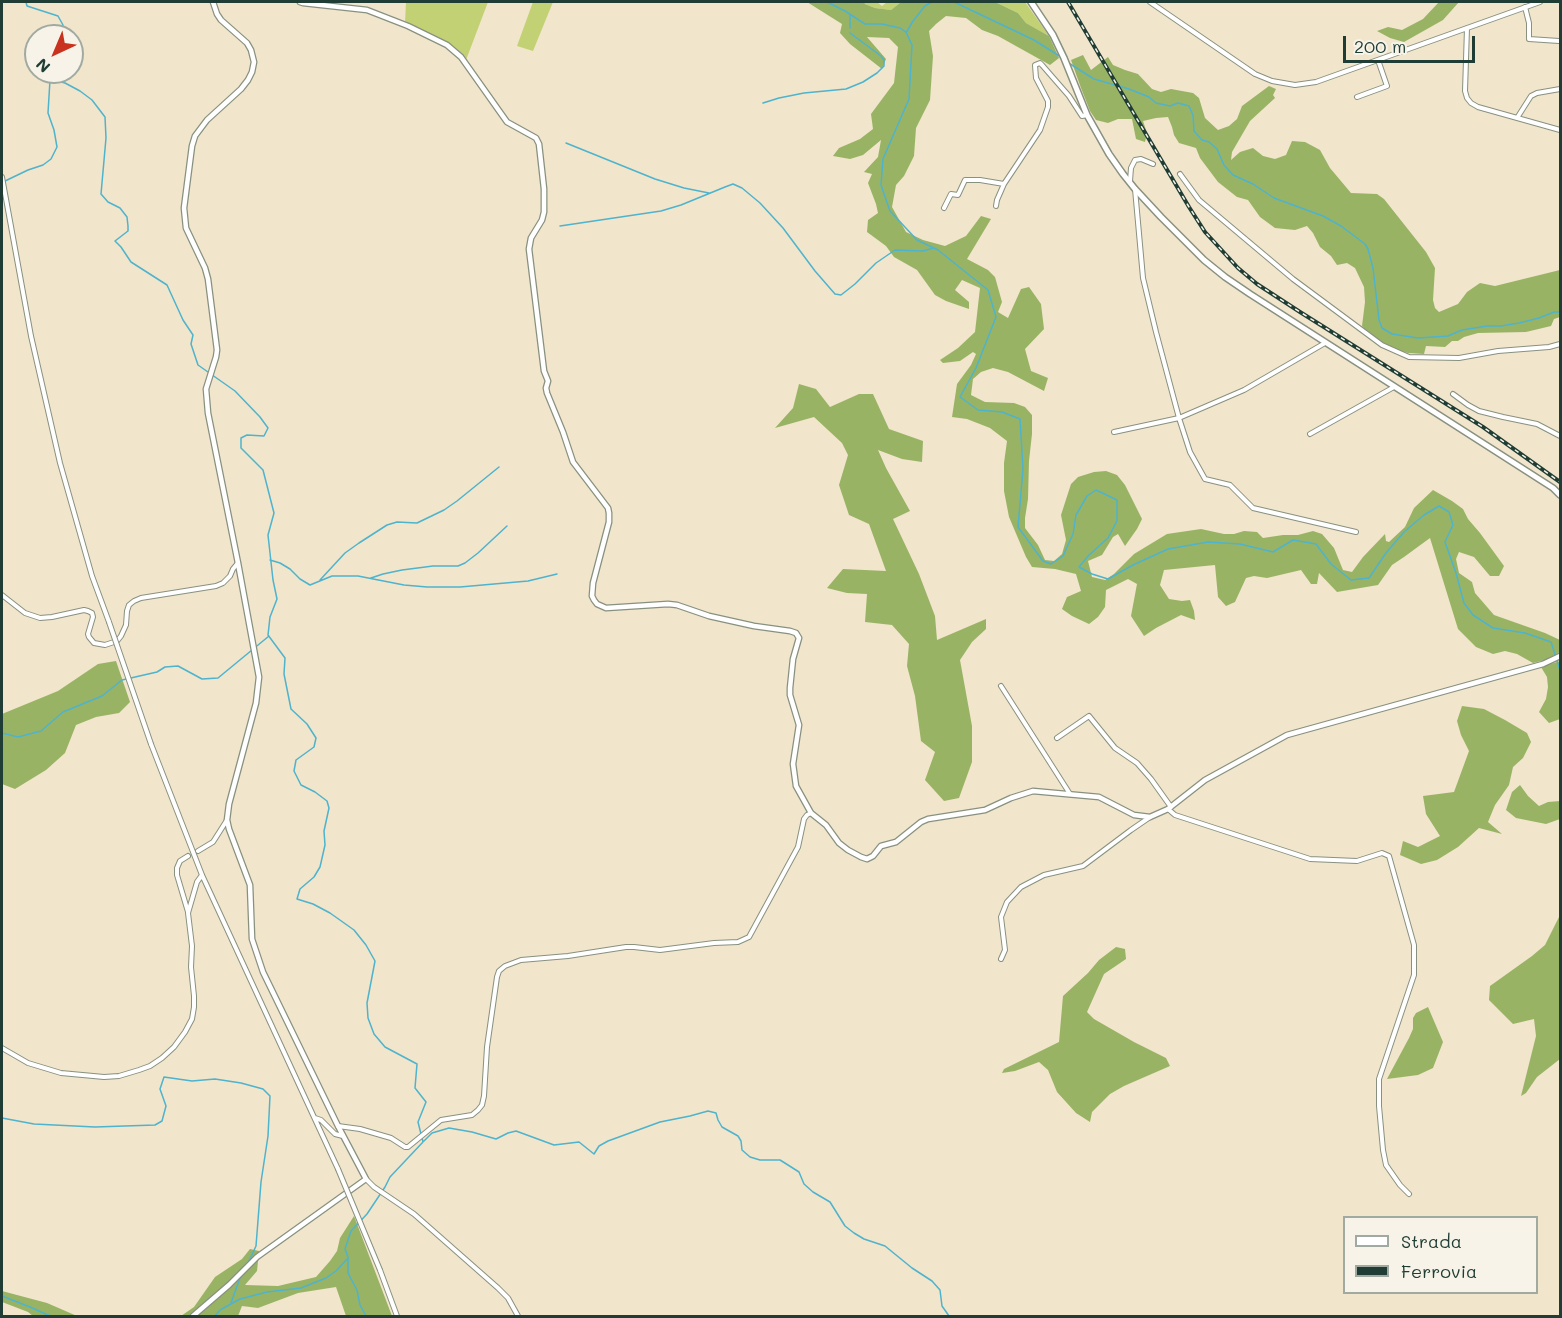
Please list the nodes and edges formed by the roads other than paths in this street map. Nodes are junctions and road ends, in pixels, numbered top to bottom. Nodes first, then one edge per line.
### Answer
1 (213, 2) edge
2 (300, 2) edge
3 (1031, 2) edge
4 (1150, 2) edge
5 (1540, 2) edge
6 (1524, 7) junction
7 (1467, 28) junction
8 (1559, 41) dead end
9 (1378, 60) junction
10 (1560, 89) edge
11 (1357, 97) dead end
12 (1088, 115) junction
13 (1517, 118) junction
14 (1560, 130) edge
15 (1153, 164) dead end
16 (1180, 174) dead end
17 (2, 177) edge
18 (1130, 182) junction
19 (1004, 184) junction
20 (1135, 189) junction
21 (996, 206) dead end
22 (944, 208) dead end
23 (1326, 342) junction
24 (1560, 344) edge
25 (1394, 386) junction
26 (1453, 394) dead end
27 (1179, 418) junction
28 (1114, 432) dead end
29 (1310, 434) dead end
30 (1560, 436) edge
31 (1560, 495) edge
32 (1356, 532) dead end
33 (238, 563) junction
34 (2, 595) edge
35 (1560, 656) edge
36 (1001, 686) dead end
37 (1056, 738) dead end
38 (1070, 794) junction
39 (1169, 808) junction
40 (811, 813) junction
41 (1150, 818) junction
42 (227, 820) junction
43 (198, 851) dead end
44 (188, 856) dead end
45 (202, 875) junction
46 (188, 913) junction
47 (1001, 960) dead end
48 (2, 1048) edge
49 (314, 1118) junction
50 (338, 1126) junction
51 (343, 1136) junction
52 (366, 1179) junction
53 (1409, 1194) dead end
54 (193, 1317) edge
55 (397, 1317) edge
56 (518, 1317) edge

1 - 33 street
2 - 40 street
3 - 12 main road
4 - 9 street
5 - 6 street
6 - 7 street
6 - 8 street
7 - 9 street
7 - 13 street
9 - 11 street
10 - 13 street
12 - 18 main road
12 - 19 street
13 - 14 street
15 - 18 street
16 - 24 street
17 - 45 street, bridge
18 - 20 main road
19 - 21 street
19 - 22 street
20 - 23 main road
20 - 27 street
23 - 25 main road
23 - 27 street
25 - 29 street
25 - 31 main road
26 - 30 street
27 - 28 street
27 - 32 street
33 - 34 street
33 - 42 street
35 - 39 street
36 - 38 street
37 - 39 street
38 - 40 street
38 - 41 street
39 - 41 street
39 - 53 street
40 - 50 street
41 - 47 street
42 - 43 street
42 - 50 street
44 - 46 street
45 - 46 street
45 - 49 street
46 - 48 street
49 - 51 street
49 - 55 street, bridge
50 - 51 street
51 - 52 street
52 - 54 street
52 - 56 street

